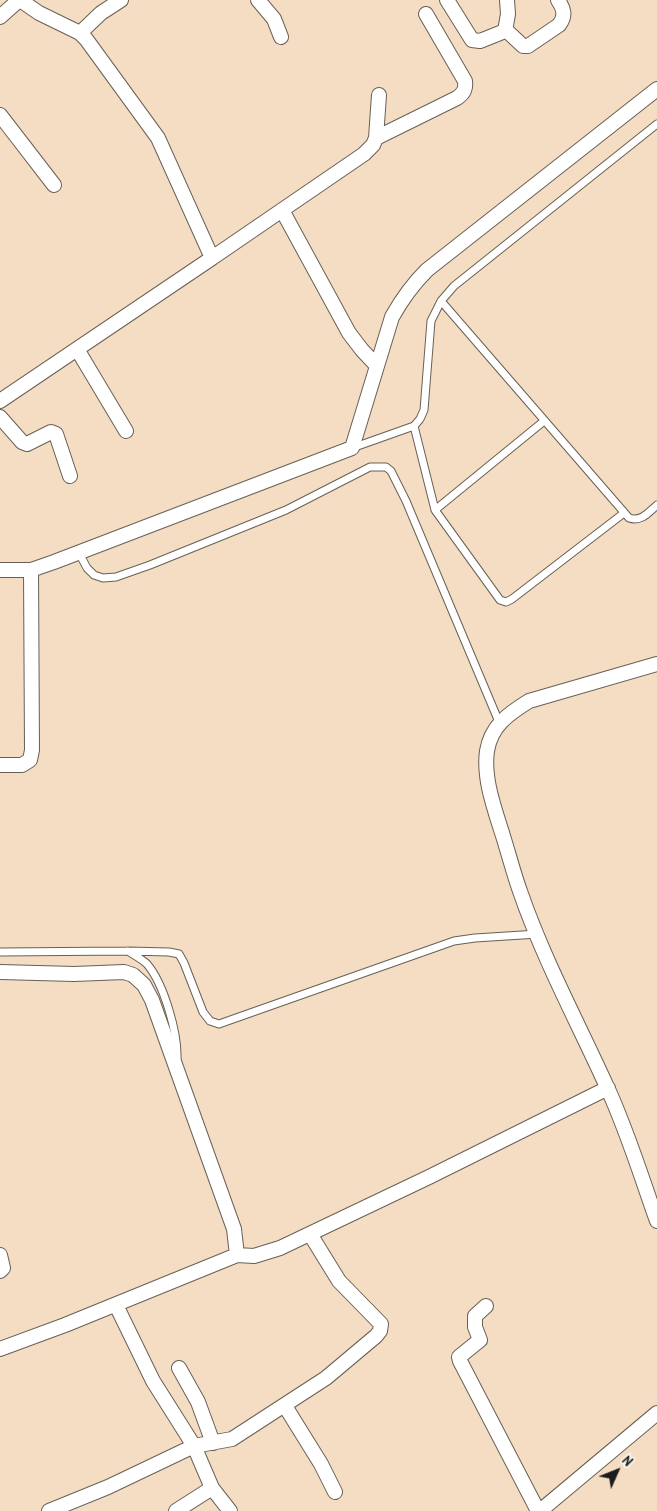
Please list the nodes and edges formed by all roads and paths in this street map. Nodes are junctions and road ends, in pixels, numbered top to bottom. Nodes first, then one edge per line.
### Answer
1 (20, 0) edge
2 (121, 0) edge
3 (258, 0) edge
4 (447, 0) edge
5 (507, 0) edge
6 (558, 0) edge
7 (426, 14) dead end
8 (0, 17) edge
9 (505, 31) junction
10 (80, 33) junction
11 (281, 38) dead end
12 (657, 89) edge
13 (379, 95) dead end
14 (0, 114) edge
15 (657, 124) edge
16 (376, 138) junction
17 (54, 186) dead end
18 (282, 210) junction
19 (212, 258) junction
20 (441, 301) junction
21 (77, 349) junction
22 (377, 366) junction
23 (0, 401) edge
24 (0, 417) edge
25 (544, 421) junction
26 (414, 426) junction
27 (126, 431) dead end
28 (352, 448) junction
29 (70, 476) dead end
30 (657, 505) edge
31 (435, 510) junction
32 (624, 512) junction
33 (79, 553) junction
34 (0, 570) edge
35 (31, 570) junction
36 (657, 664) edge
37 (499, 722) junction
38 (0, 764) edge
39 (538, 934) junction
40 (128, 951) junction
41 (0, 952) edge
42 (0, 972) edge
43 (176, 1068) junction
44 (608, 1088) junction
45 (657, 1221) edge
46 (310, 1234) junction
47 (0, 1255) edge
48 (237, 1255) junction
49 (0, 1271) edge
50 (116, 1305) junction
51 (486, 1306) dead end
52 (0, 1349) edge
53 (180, 1368) dead end
54 (285, 1406) junction
55 (657, 1413) edge
56 (212, 1443) junction
57 (194, 1446) junction
58 (212, 1488) junction
59 (335, 1492) dead end
60 (52, 1510) edge
61 (176, 1511) edge
62 (230, 1511) edge
63 (539, 1511) edge

1 - 8 street
1 - 10 street
2 - 10 street
3 - 11 street
4 - 9 street
5 - 9 street
6 - 9 street
7 - 16 street
10 - 19 street
12 - 22 street
13 - 16 street
14 - 17 street
15 - 20 lane
16 - 18 street
18 - 19 street
18 - 22 street
19 - 21 street
20 - 25 lane
20 - 26 lane
21 - 23 street
21 - 27 street
22 - 28 street
24 - 29 street
25 - 31 lane
25 - 32 lane
26 - 28 lane
26 - 31 lane
28 - 33 street
30 - 32 lane
31 - 32 lane
33 - 35 street
33 - 37 lane
34 - 35 street
35 - 38 street
36 - 37 street
37 - 39 street
39 - 40 lane
39 - 44 street
40 - 41 lane
40 - 43 lane
42 - 43 street
43 - 48 street
44 - 45 street
44 - 46 street
46 - 48 street
46 - 54 street
47 - 49 street
48 - 50 street
50 - 52 street
50 - 57 street
51 - 63 street
53 - 56 street
54 - 56 street
54 - 59 street
55 - 63 street
56 - 57 street
57 - 58 street
57 - 60 street
58 - 61 street
58 - 62 street

